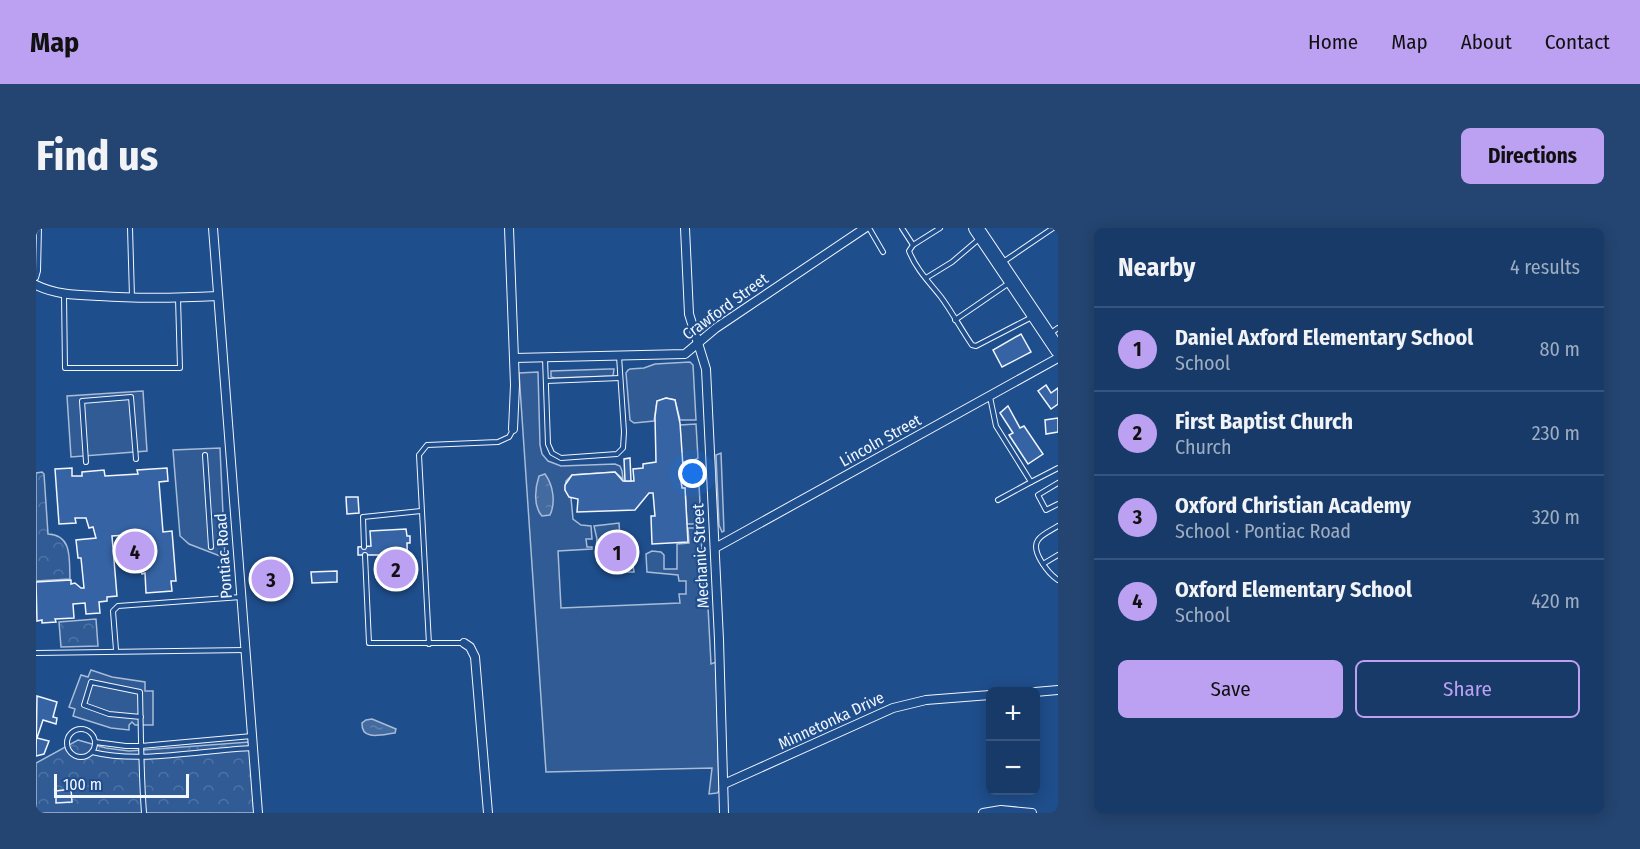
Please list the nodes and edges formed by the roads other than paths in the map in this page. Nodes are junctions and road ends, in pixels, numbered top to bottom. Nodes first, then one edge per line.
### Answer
1 (39, 228) edge
2 (130, 228) edge
3 (213, 228) edge
4 (509, 228) edge
5 (685, 228) edge
6 (867, 228) edge
7 (902, 228) edge
8 (939, 228) edge
9 (1053, 228) edge
10 (979, 232) edge
11 (913, 245) junction
12 (883, 252) dead end
13 (1000, 264) junction
14 (926, 278) junction
15 (36, 279) edge
16 (1012, 281) junction
17 (36, 285) edge
18 (64, 294) junction
19 (218, 296) junction
20 (132, 298) junction
21 (178, 298) junction
22 (1035, 316) junction
23 (955, 320) junction
24 (1053, 331) edge
25 (698, 343) junction
26 (1058, 350) edge
27 (619, 356) junction
28 (514, 358) junction
29 (545, 358) junction
30 (1058, 358) edge
31 (620, 378) junction
32 (546, 381) junction
33 (990, 396) junction
34 (513, 429) joint
35 (206, 455) dead end
36 (136, 459) dead end
37 (86, 462) dead end
38 (1058, 468) edge
39 (1031, 482) junction
40 (1058, 483) edge
41 (998, 500) dead end
42 (1058, 504) edge
43 (421, 511) junction
44 (1057, 527) edge
45 (364, 547) dead end
46 (211, 548) dead end
47 (715, 548) junction
48 (365, 555) dead end
49 (1058, 555) edge
50 (1043, 564) junction
51 (1058, 580) edge
52 (242, 597) junction
53 (464, 643) joint
54 (429, 644) junction
55 (246, 650) junction
56 (116, 651) junction
57 (36, 653) edge
58 (1058, 690) edge
59 (1040, 692) edge
60 (986, 695) edge
61 (141, 717) junction
62 (252, 736) junction
63 (95, 742) junction
64 (141, 746) junction
65 (253, 748) junction
66 (92, 752) junction
67 (140, 756) junction
68 (724, 784) junction
69 (144, 813) edge
70 (258, 813) edge
71 (488, 813) edge
72 (724, 813) edge
73 (983, 813) edge
74 (1032, 813) edge

1 - 15 lane
2 - 20 lane
3 - 19 street, Pontiac Road
4 - 28 street
5 - 25 street, Mechanic Street
6 - 12 lane
6 - 25 street, Crawford Street
7 - 11 lane
8 - 11 lane
9 - 13 lane
10 - 13 main road
10 - 14 lane
11 - 14 lane
13 - 16 main road
14 - 23 lane
16 - 22 main road
16 - 23 lane
17 - 18 street
18 - 20 street
18 - 21 lane
19 - 21 street
19 - 52 street, Pontiac Road
20 - 21 street
22 - 23 lane
22 - 24 main road
24 - 26 main road
25 - 27 street, Crawford Street
25 - 47 street, Mechanic Street
27 - 29 street, Crawford Street
27 - 31 lane
28 - 29 street, Crawford Street
28 - 34 street
29 - 32 lane
30 - 33 street, Lincoln Street
31 - 32 lane
31 - 32 lane
33 - 39 lane
33 - 47 street, Lincoln Street
34 - 43 lane
35 - 46 lane
36 - 37 lane
38 - 39 lane
39 - 41 lane
40 - 42 lane
43 - 45 lane
43 - 54 lane
44 - 50 lane
47 - 68 street, Mechanic Street
48 - 54 lane
49 - 50 lane
50 - 51 lane
52 - 55 street, Pontiac Road
52 - 56 lane
53 - 54 lane
53 - 71 street
55 - 56 lane
55 - 62 street, Pontiac Road
56 - 57 lane
58 - 59 street
60 - 68 street, Minnetonka Drive
61 - 61 lane
61 - 64 lane
62 - 64 lane
62 - 65 street, Pontiac Road
63 - 64 lane
63 - 66 lane
63 - 66 lane
64 - 67 lane
65 - 67 lane
65 - 70 street, Pontiac Road
66 - 67 lane
67 - 69 lane
68 - 72 street, Mechanic Street
73 - 74 street

